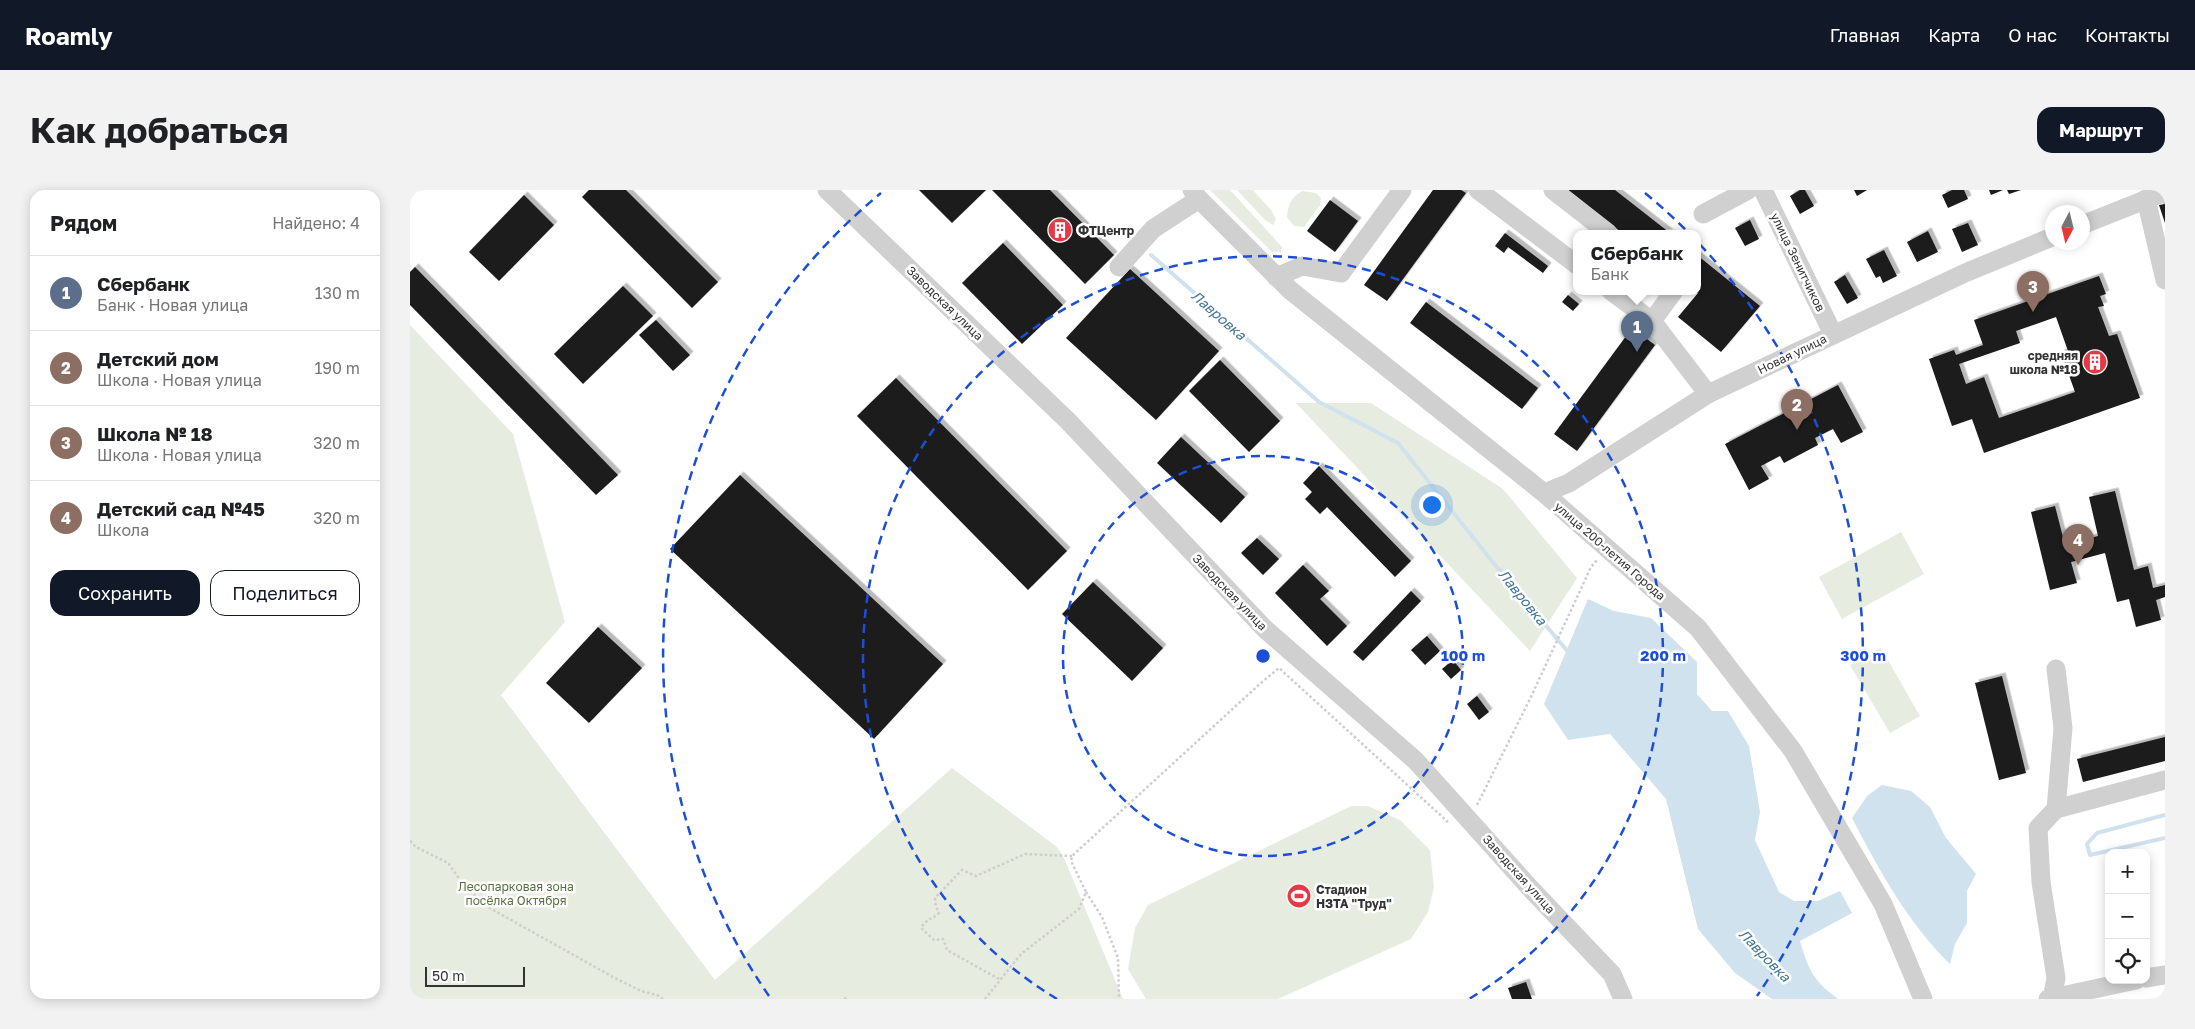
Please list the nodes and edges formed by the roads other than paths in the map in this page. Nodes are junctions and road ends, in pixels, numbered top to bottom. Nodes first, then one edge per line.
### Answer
1 (827, 190) edge
2 (1402, 190) edge
3 (1478, 190) edge
4 (1553, 190) edge
5 (1748, 190) edge
6 (1763, 190) edge
7 (2165, 192) edge
8 (1195, 195) edge
9 (2146, 199) junction
10 (1703, 214) dead end
11 (2090, 222) edge
12 (1604, 230) edge
13 (2045, 240) edge
14 (1573, 262) edge
15 (1119, 266) dead end
16 (1276, 277) junction
17 (2165, 280) edge
18 (1616, 295) edge
19 (1671, 295) edge
20 (1652, 321) junction
21 (1834, 334) junction
22 (1708, 394) junction
23 (1544, 493) junction
24 (2056, 669) dead end
25 (2165, 780) edge
26 (2056, 809) junction
27 (2165, 975) edge
28 (2150, 977) edge
29 (2118, 984) edge
30 (1623, 999) edge
31 (1923, 999) edge
32 (2050, 999) edge

1 - 30 street, Заводская улица
2 - 16 street
3 - 14 street
4 - 12 street
5 - 10 street
6 - 21 street, улица Зенитчиков
7 - 9 street
8 - 15 street
8 - 16 street, улица 200-летия Города
9 - 11 street
9 - 17 street
13 - 21 street, Новая улица
16 - 23 street, улица 200-летия Города
18 - 20 street
19 - 20 street
20 - 22 street
21 - 22 street, Новая улица
22 - 23 street, Новая улица
23 - 31 street, улица 200-летия Города
24 - 26 street
25 - 26 street
26 - 32 street
27 - 28 street
29 - 32 street

